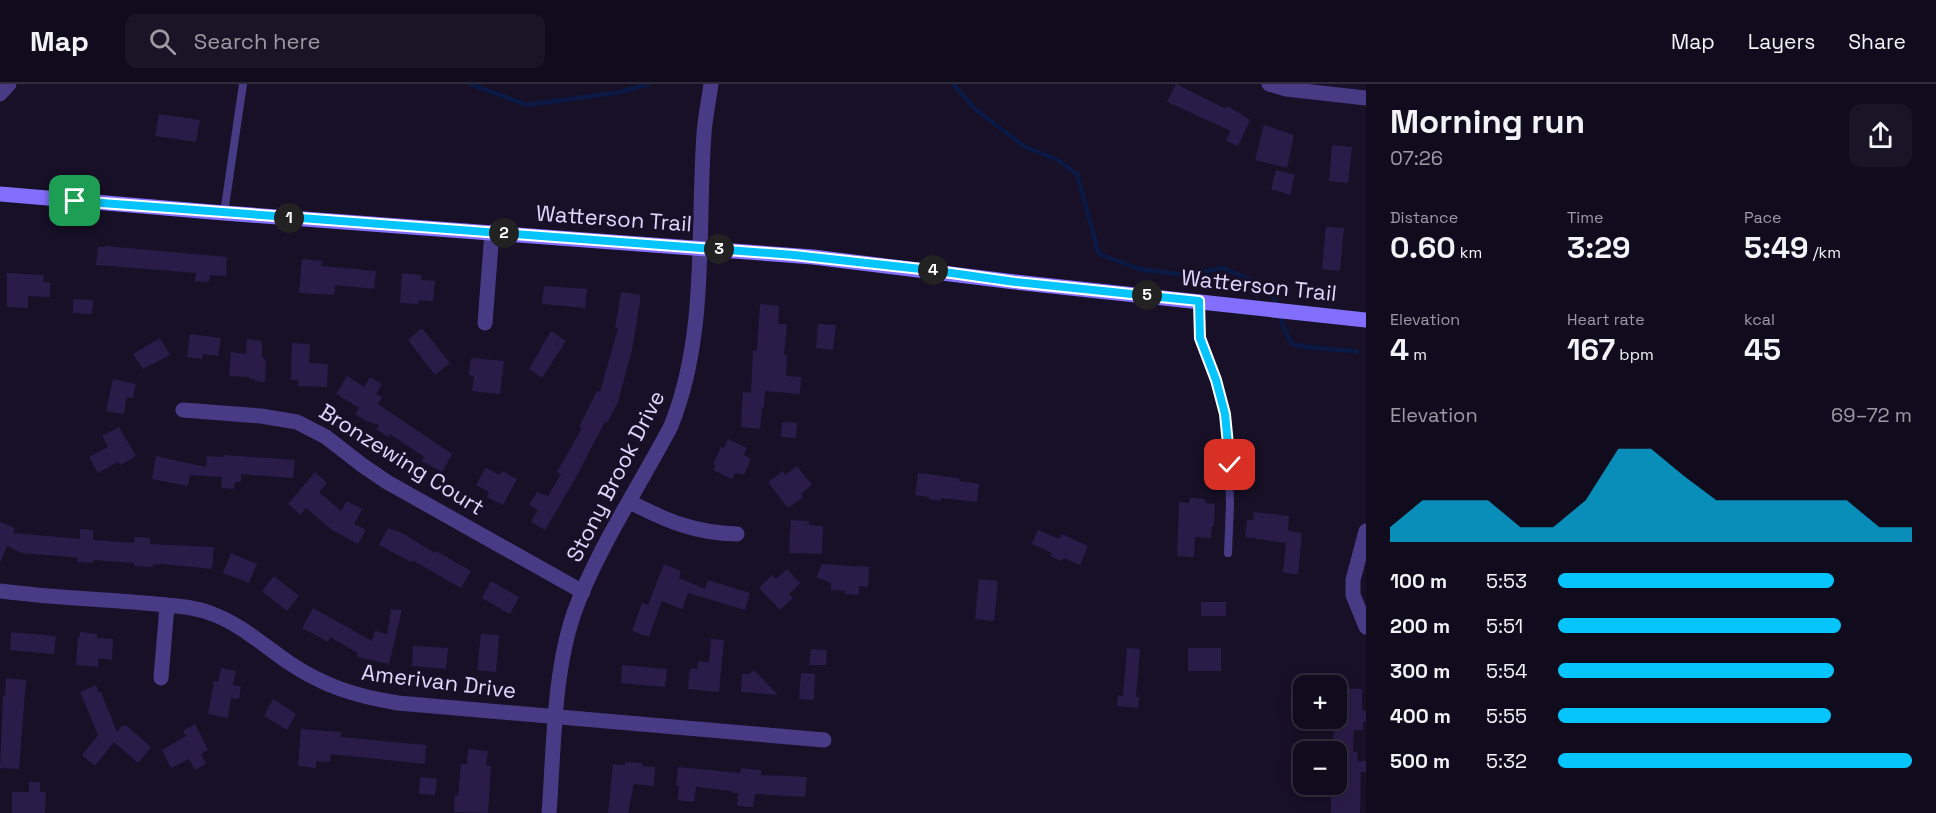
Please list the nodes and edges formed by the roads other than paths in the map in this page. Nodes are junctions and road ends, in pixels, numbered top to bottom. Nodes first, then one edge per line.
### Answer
1 (9, 84) edge
2 (243, 84) edge
3 (711, 84) edge
4 (1269, 84) edge
5 (0, 94) edge
6 (1366, 98) edge
7 (0, 195) edge
8 (224, 213) junction
9 (492, 232) junction
10 (701, 247) junction
11 (1199, 301) junction
12 (1366, 320) edge
13 (485, 323) dead end
14 (183, 410) dead end
15 (630, 502) junction
16 (1366, 531) edge
17 (737, 534) dead end
18 (1228, 553) dead end
19 (0, 591) edge
20 (583, 592) junction
21 (167, 606) junction
22 (1366, 627) edge
23 (161, 678) dead end
24 (557, 716) junction
25 (824, 740) dead end
26 (549, 813) edge

1 - 5 street
2 - 8 lane
3 - 10 street, Stony Brook Drive
4 - 6 street
7 - 8 main road, Watterson Trail
8 - 9 main road, Watterson Trail
9 - 10 main road, Watterson Trail
9 - 13 street
10 - 11 main road, Watterson Trail
10 - 15 street, Stony Brook Drive
11 - 12 main road, Watterson Trail
11 - 18 lane
14 - 20 street, Bronzewing Court
15 - 17 street
15 - 20 street, Stony Brook Drive
16 - 22 street
19 - 21 street, Amerivan Drive
20 - 24 street, Stony Brook Drive
21 - 23 street
21 - 24 street, Amerivan Drive
24 - 25 street, Amerivan Drive
24 - 26 street, Stony Brook Drive

